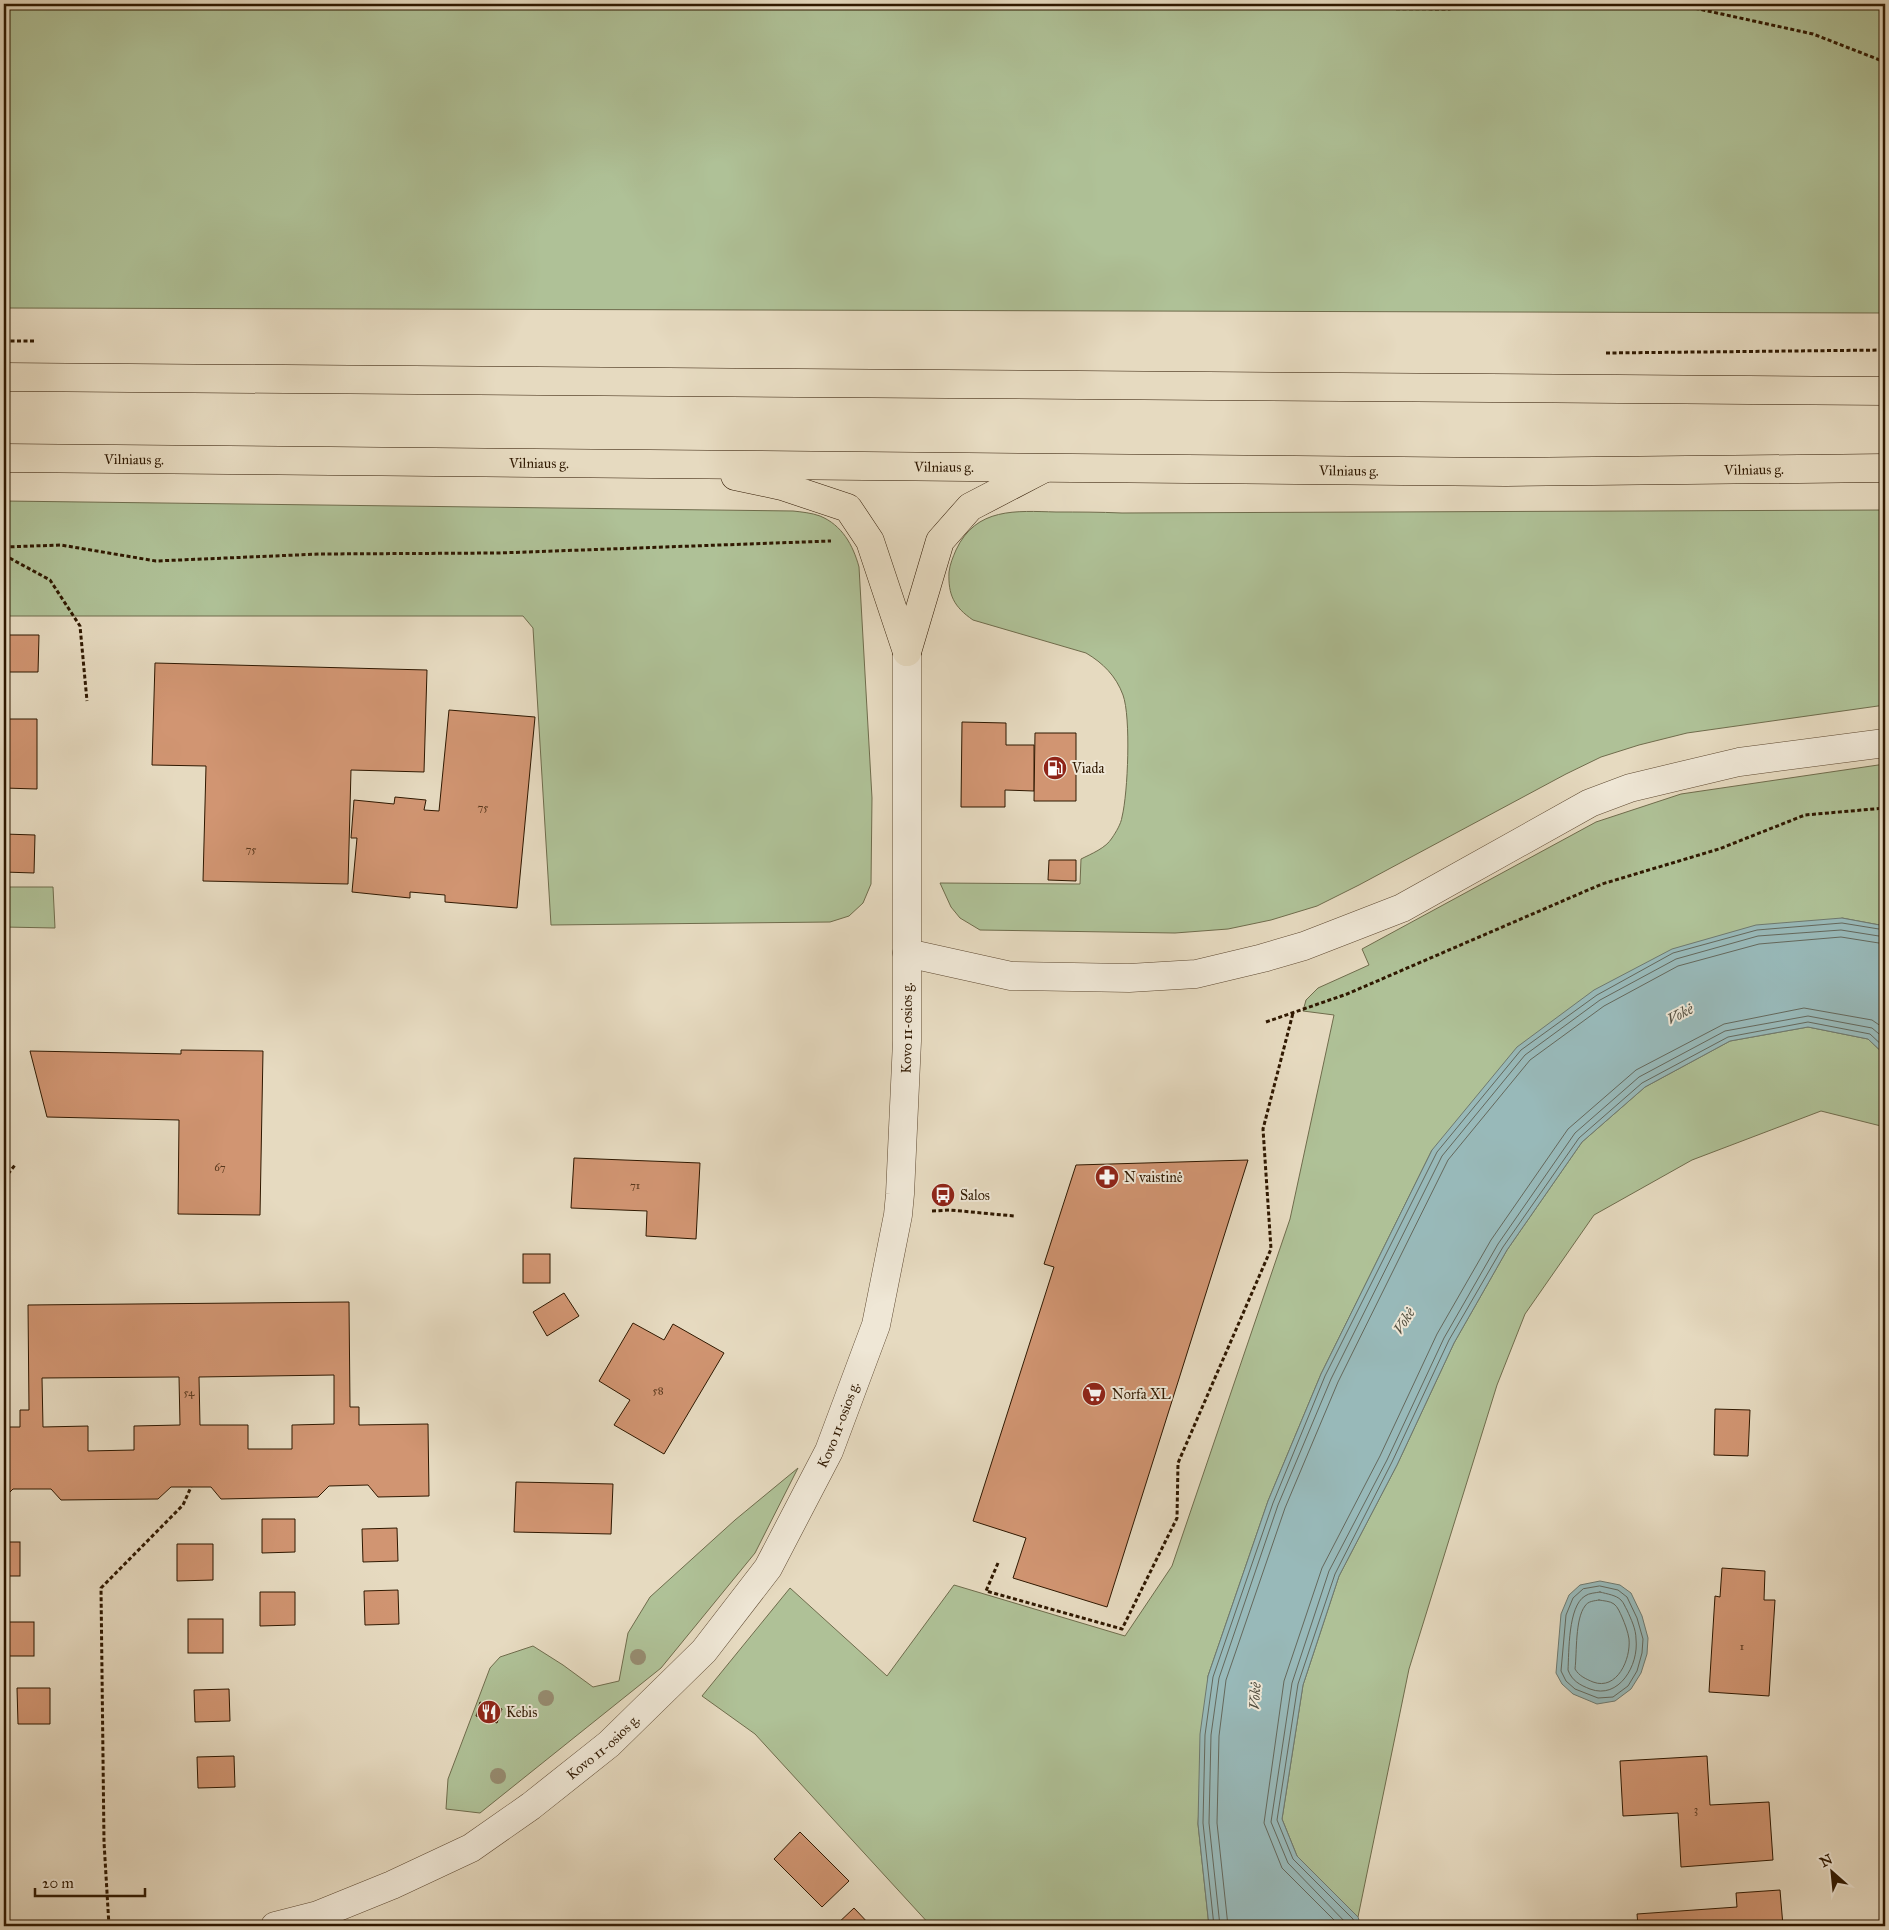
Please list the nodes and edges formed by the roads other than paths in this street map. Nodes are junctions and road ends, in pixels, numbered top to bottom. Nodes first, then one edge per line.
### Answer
1 (4, 377) edge
2 (1885, 392) edge
3 (4, 458) edge
4 (674, 464) junction
5 (1046, 467) junction
6 (1885, 468) edge
7 (907, 652) junction
8 (1885, 743) edge
9 (907, 952) junction
10 (275, 1926) edge

1 - 2 highway
3 - 4 highway, Vilniaus g.
4 - 5 highway, Vilniaus g.
4 - 7 highway
5 - 6 highway, Vilniaus g.
5 - 7 highway
7 - 9 street, Kovo 11-osios g.
8 - 9 street
9 - 10 street, Kovo 11-osios g.

